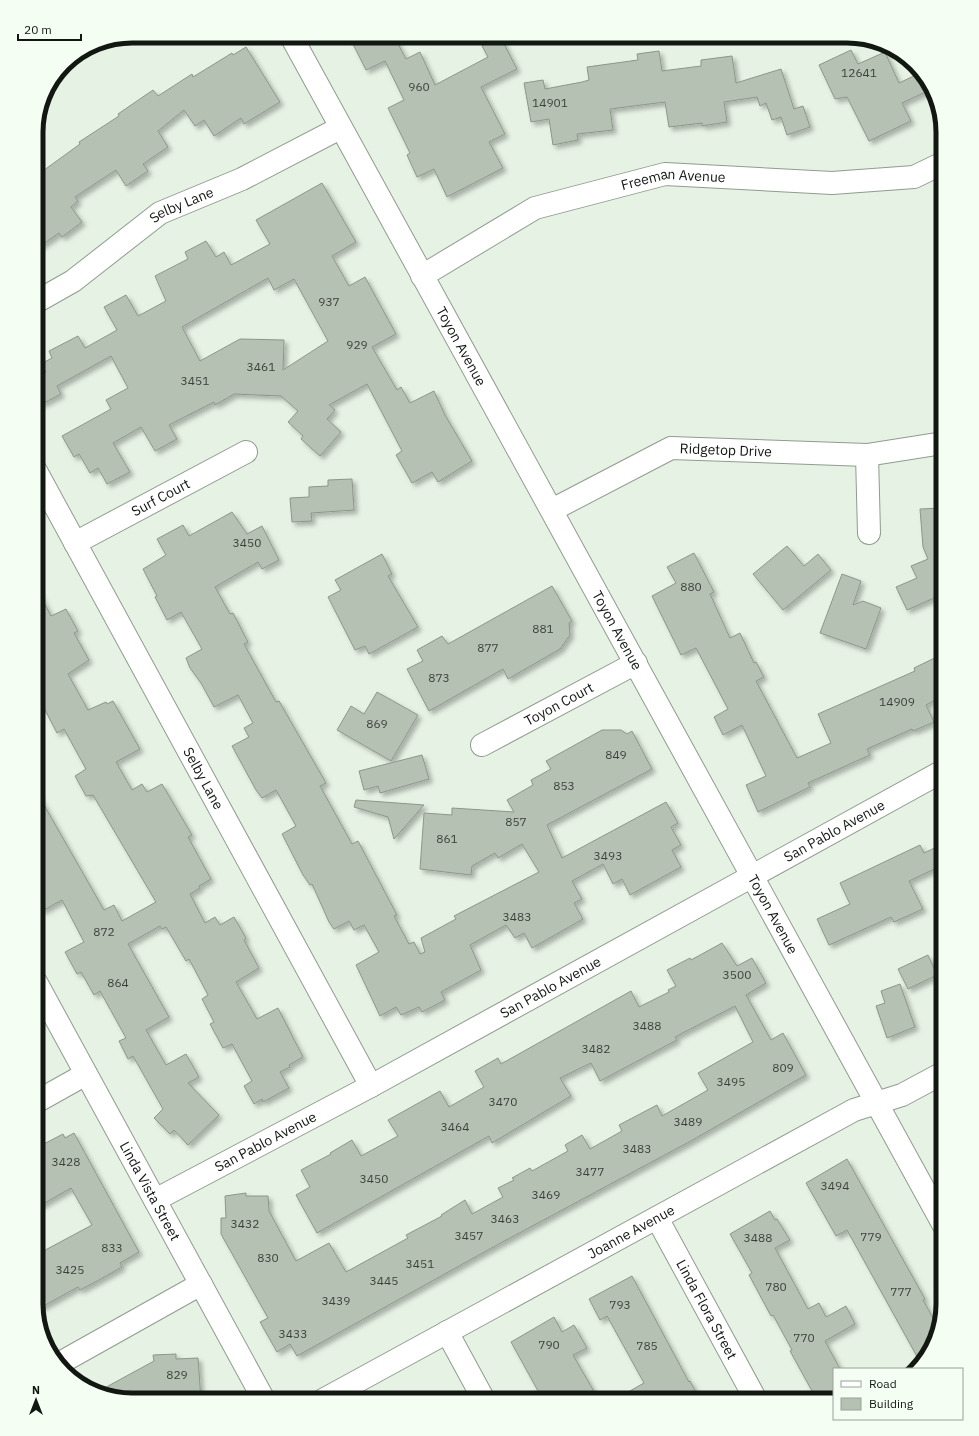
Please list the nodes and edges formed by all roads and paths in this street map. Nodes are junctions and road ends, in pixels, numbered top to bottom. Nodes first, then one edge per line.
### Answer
1 (297, 43) edge
2 (340, 128) junction
3 (936, 166) edge
4 (422, 276) junction
5 (43, 298) edge
6 (936, 444) edge
7 (246, 452) dead end
8 (867, 455) junction
9 (43, 484) edge
10 (552, 510) junction
11 (869, 533) dead end
12 (75, 543) junction
13 (636, 663) junction
14 (482, 746) dead end
15 (936, 775) edge
16 (752, 874) junction
17 (43, 995) edge
18 (86, 1074) junction
19 (936, 1077) edge
20 (371, 1086) junction
21 (43, 1098) edge
22 (877, 1103) junction
23 (155, 1200) junction
24 (936, 1211) edge
25 (657, 1218) junction
26 (201, 1284) junction
27 (447, 1332) junction
28 (64, 1361) edge
29 (260, 1393) edge
30 (336, 1393) edge
31 (480, 1393) edge
32 (752, 1393) edge

1 - 2 street, Toyon Avenue
2 - 4 street, Toyon Avenue
2 - 5 street, Selby Lane
3 - 4 street, Freeman Avenue
4 - 10 street, Toyon Avenue
6 - 8 street, Ridgetop Drive
7 - 12 street, Surf Court
8 - 10 street, Ridgetop Drive
8 - 11 street
9 - 12 street, Selby Lane
10 - 13 street, Toyon Avenue
12 - 20 street, Selby Lane
13 - 14 street, Toyon Court
13 - 16 street, Toyon Avenue
15 - 16 street, San Pablo Avenue
16 - 20 street, San Pablo Avenue
16 - 22 street, Toyon Avenue
17 - 18 street, Linda Vista Street
18 - 21 street
18 - 23 street, Linda Vista Street
19 - 22 street, Joanne Avenue
20 - 23 street, San Pablo Avenue
22 - 24 street, Toyon Avenue
22 - 25 street, Joanne Avenue
23 - 26 street, Linda Vista Street
25 - 27 street, Joanne Avenue
25 - 32 street, Linda Flora Street
26 - 28 street
26 - 29 street, Linda Vista Street
27 - 30 street, Joanne Avenue
27 - 31 street

